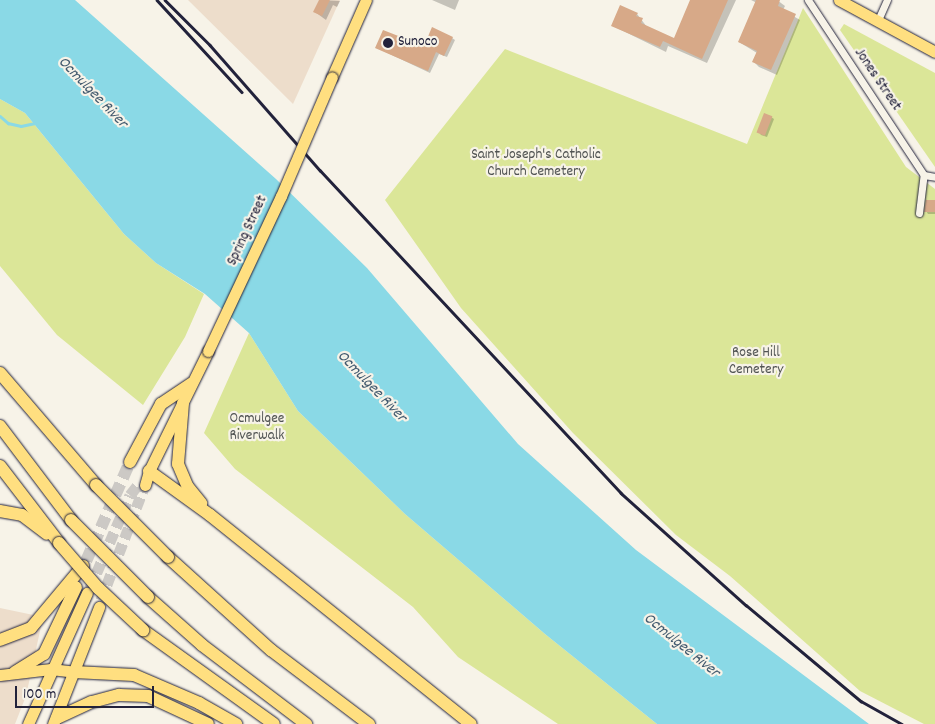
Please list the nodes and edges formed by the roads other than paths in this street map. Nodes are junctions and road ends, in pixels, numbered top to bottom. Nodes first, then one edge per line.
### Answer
1 (366, 0) edge
2 (808, 0) edge
3 (839, 0) edge
4 (887, 0) edge
5 (878, 20) junction
6 (935, 52) edge
7 (924, 175) junction
8 (935, 177) edge
9 (919, 213) dead end
10 (0, 373) edge
11 (192, 384) junction
12 (184, 403) junction
13 (0, 426) edge
14 (130, 462) tunnel mouth
15 (0, 466) edge
16 (149, 471) junction
17 (143, 484) tunnel mouth
18 (0, 511) edge
19 (210, 515) junction
20 (59, 543) junction
21 (83, 566) tunnel mouth
22 (76, 587) tunnel mouth
23 (87, 593) tunnel mouth
24 (99, 607) tunnel mouth
25 (0, 640) edge
26 (51, 669) junction
27 (15, 672) junction
28 (74, 672) junction
29 (0, 675) edge
30 (55, 721) edge
31 (28, 724) edge
32 (208, 724) edge
33 (236, 724) edge
34 (274, 724) edge
35 (306, 724) edge
36 (369, 724) edge
37 (471, 724) edge

1 - 11 main road, Spring Street, bridge
2 - 7 street, Jones Street
3 - 5 main road
4 - 5 street
5 - 6 main road
7 - 8 street
7 - 9 street
10 - 36 highway, bridge
11 - 12 main road, Spring Street
11 - 14 highway
12 - 16 main road, Spring Street
12 - 19 highway
13 - 35 highway, bridge
15 - 20 highway
16 - 17 main road, Spring Street
16 - 19 highway
18 - 20 highway
19 - 37 highway
20 - 34 highway, bridge
21 - 25 highway
22 - 27 highway
23 - 26 main road
24 - 28 main road
26 - 27 main road
26 - 28 main road
26 - 31 main road
27 - 29 main road
28 - 30 main road
28 - 33 highway
30 - 32 highway

